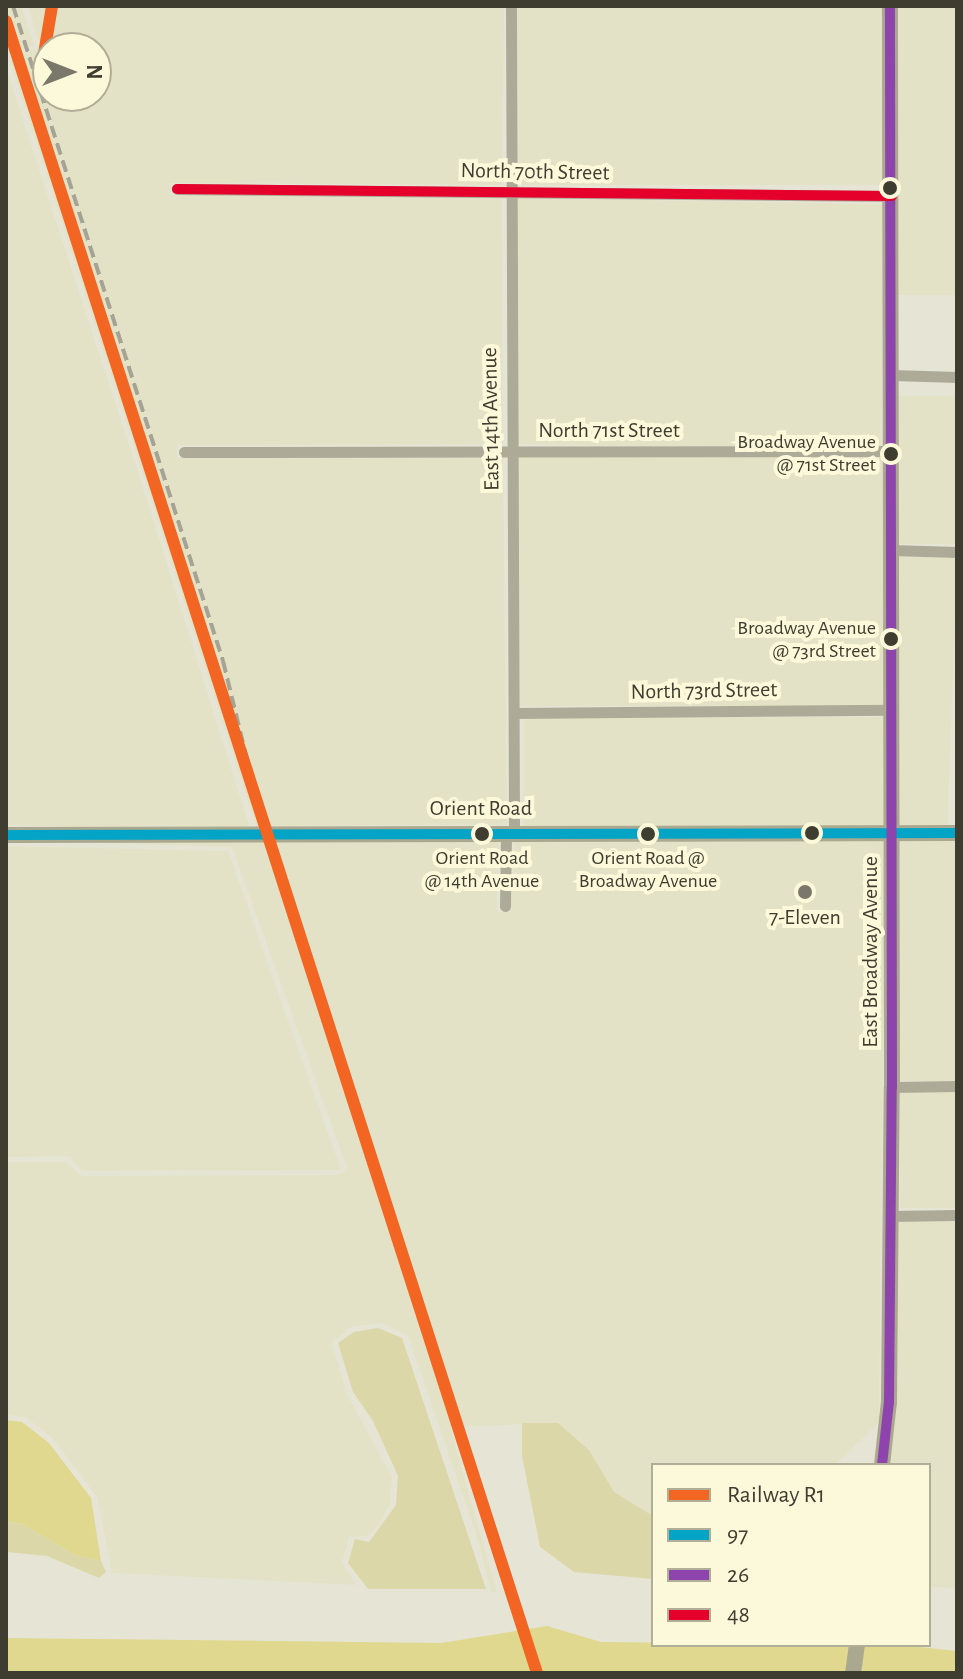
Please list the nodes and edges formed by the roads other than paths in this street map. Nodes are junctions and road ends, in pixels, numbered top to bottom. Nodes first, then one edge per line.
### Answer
1 (511, 6) edge
2 (890, 6) edge
3 (177, 189) dead end
4 (510, 192) junction
5 (892, 196) junction
6 (892, 375) junction
7 (957, 377) edge
8 (511, 451) junction
9 (891, 451) junction
10 (184, 452) dead end
11 (891, 550) junction
12 (957, 552) edge
13 (893, 710) junction
14 (515, 713) junction
15 (510, 831) junction
16 (893, 833) junction
17 (957, 833) edge
18 (6, 835) edge
19 (505, 906) dead end
20 (957, 1086) edge
21 (892, 1087) junction
22 (957, 1215) edge
23 (890, 1216) junction
24 (882, 1463) edge
25 (857, 1647) edge
26 (853, 1673) edge

1 - 4 street, East 14th Avenue
2 - 5 main road, East Broadway Avenue
3 - 4 street, North 70th Street
4 - 5 street, North 70th Street
4 - 8 street, East 14th Avenue
5 - 6 main road, East Broadway Avenue
6 - 7 street
6 - 9 main road, East Broadway Avenue
8 - 9 street, North 71st Street
8 - 10 street, North 71st Street
8 - 14 street, East 14th Avenue
9 - 11 main road, East Broadway Avenue
11 - 12 street
11 - 13 main road, East Broadway Avenue
13 - 14 street, North 73rd Street
13 - 16 main road, East Broadway Avenue
14 - 15 street, East 14th Avenue
15 - 16 main road, Orient Road
15 - 18 main road, Orient Road
15 - 19 street, East 14th Avenue
16 - 17 main road, Orient Road
16 - 21 main road, East Broadway Avenue
20 - 21 street
21 - 23 main road, East Broadway Avenue
22 - 23 street
23 - 24 main road, East Broadway Avenue
25 - 26 main road

